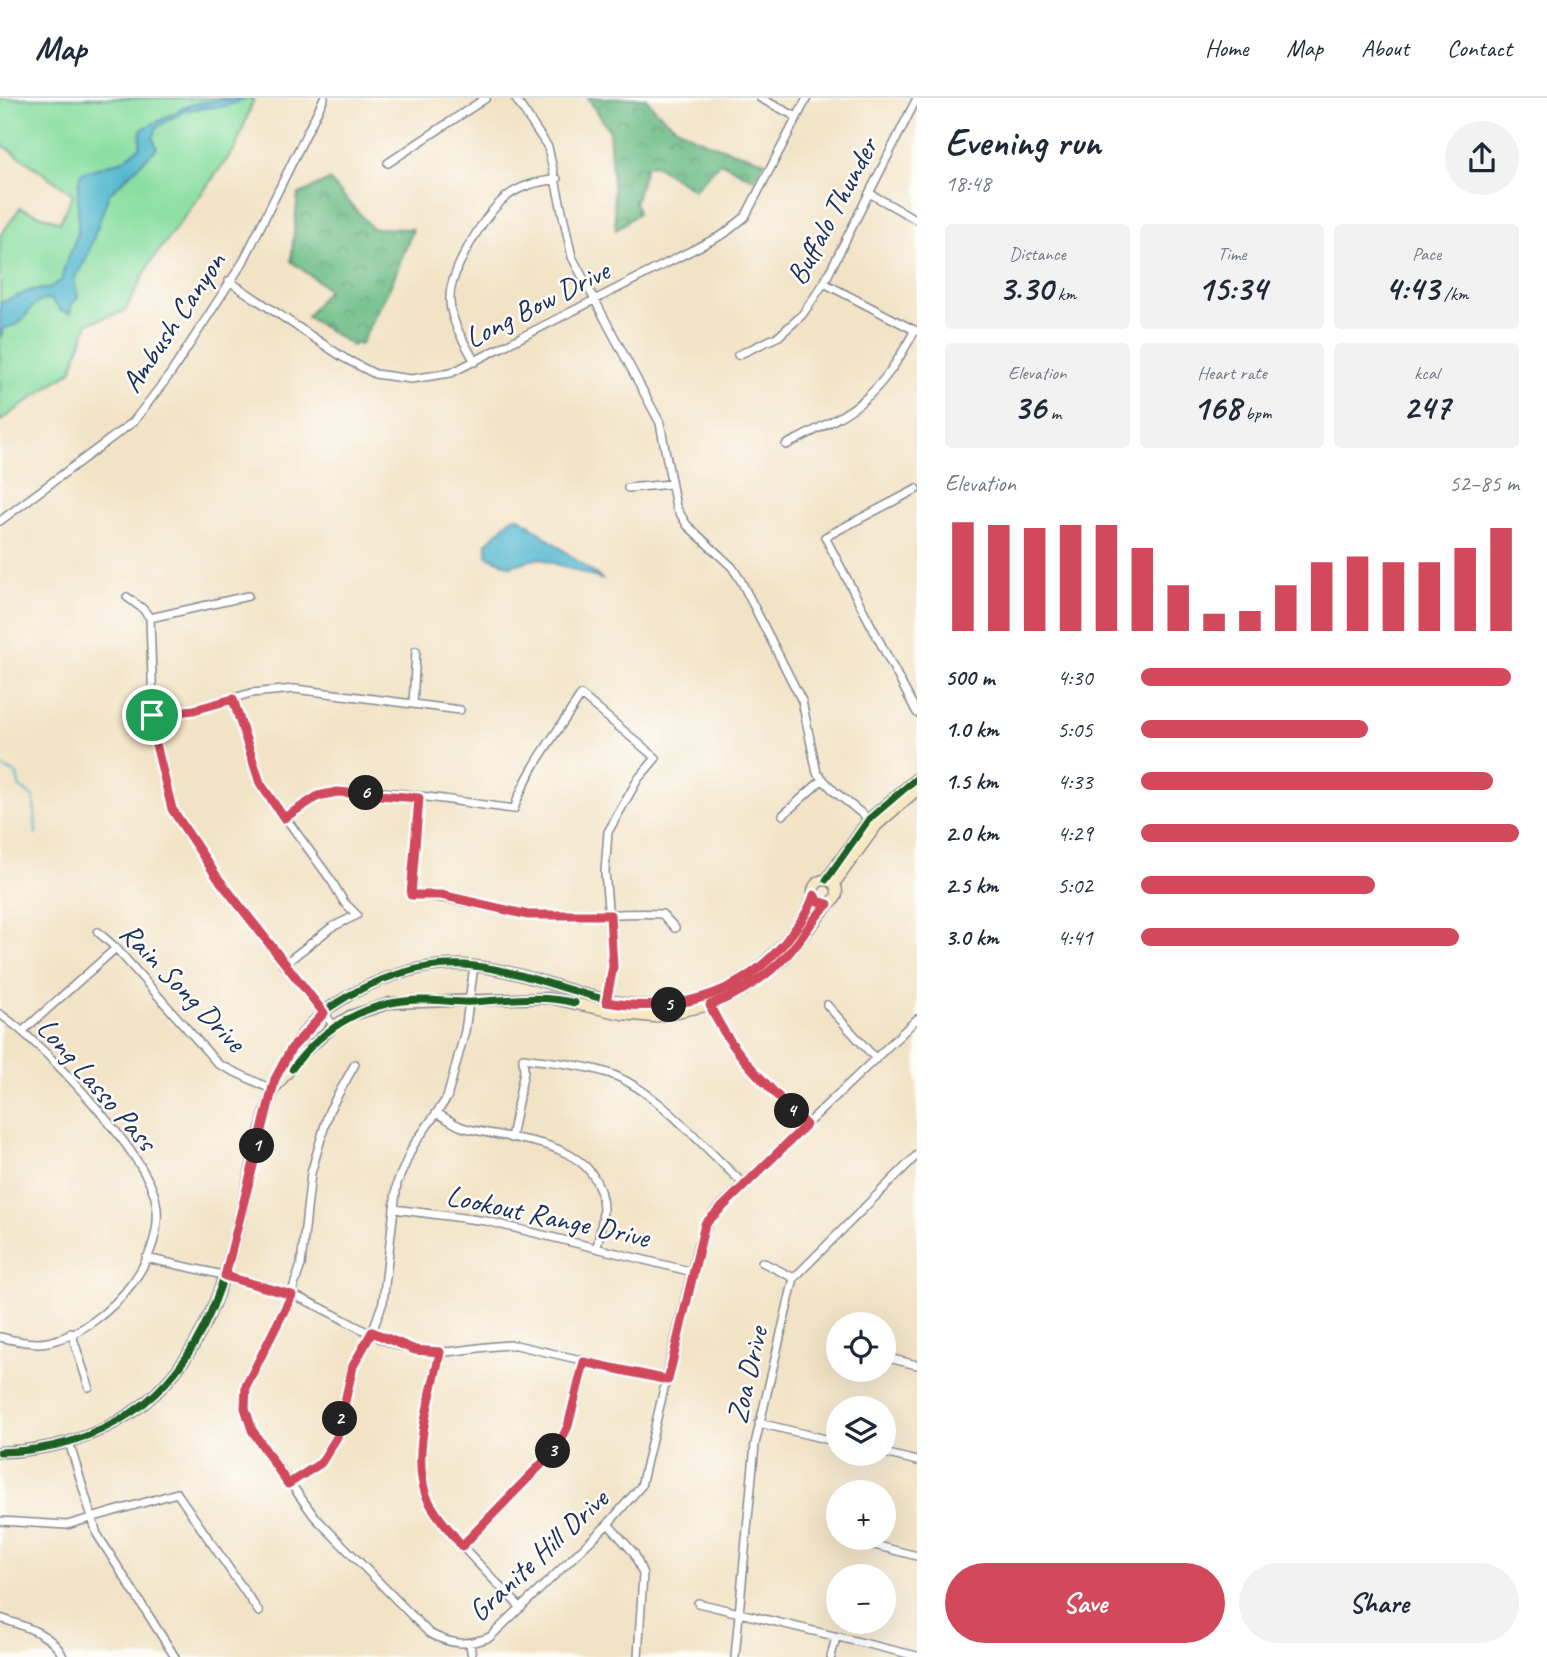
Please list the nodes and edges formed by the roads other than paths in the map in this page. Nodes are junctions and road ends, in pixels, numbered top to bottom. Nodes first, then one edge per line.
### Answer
1 (324, 98) edge
2 (486, 98) edge
3 (515, 98) edge
4 (760, 98) edge
5 (807, 98) edge
6 (916, 103) edge
7 (797, 117) junction
8 (388, 163) dead end
9 (557, 179) junction
10 (869, 193) junction
11 (917, 220) edge
12 (229, 281) junction
13 (824, 283) junction
14 (596, 300) junction
15 (916, 331) edge
16 (738, 355) dead end
17 (475, 362) junction
18 (786, 445) dead end
19 (671, 484) junction
20 (628, 488) dead end
21 (917, 489) edge
22 (0, 520) edge
23 (248, 596) dead end
24 (127, 597) dead end
25 (149, 618) junction
26 (416, 651) dead end
27 (233, 699) junction
28 (414, 704) junction
29 (460, 710) dead end
30 (917, 713) edge
31 (152, 715) junction
32 (917, 778) edge
33 (823, 779) junction
34 (917, 790) edge
35 (419, 798) junction
36 (783, 815) dead end
37 (284, 818) junction
38 (873, 822) junction
39 (830, 882) junction
40 (814, 895) junction
41 (828, 904) junction
42 (610, 915) junction
43 (675, 928) dead end
44 (98, 932) dead end
45 (116, 948) junction
46 (284, 965) junction
47 (474, 966) junction
48 (709, 1001) junction
49 (469, 1002) junction
50 (827, 1005) dead end
51 (605, 1006) junction
52 (324, 1013) junction
53 (0, 1014) edge
54 (917, 1019) edge
55 (334, 1026) junction
56 (23, 1030) junction
57 (876, 1059) junction
58 (355, 1064) dead end
59 (273, 1090) junction
60 (438, 1114) junction
61 (806, 1125) junction
62 (511, 1138) junction
63 (917, 1155) edge
64 (744, 1184) junction
65 (394, 1209) junction
66 (597, 1247) junction
67 (146, 1258) junction
68 (762, 1262) dead end
69 (693, 1272) junction
70 (225, 1276) junction
71 (794, 1278) junction
72 (292, 1295) junction
73 (71, 1332) junction
74 (372, 1332) junction
75 (0, 1337) edge
76 (440, 1352) junction
77 (896, 1360) edge
78 (584, 1362) junction
79 (917, 1365) edge
80 (668, 1380) junction
81 (89, 1387) dead end
82 (759, 1423) junction
83 (826, 1439) edge
84 (69, 1442) junction
85 (0, 1451) edge
86 (896, 1456) edge
87 (917, 1461) edge
88 (288, 1484) junction
89 (92, 1517) junction
90 (0, 1521) edge
91 (608, 1524) junction
92 (462, 1546) junction
93 (893, 1550) edge
94 (917, 1556) edge
95 (698, 1603) dead end
96 (521, 1608) junction
97 (259, 1612) dead end
98 (739, 1613) junction
99 (0, 1618) edge
100 (836, 1637) junction
101 (470, 1644) junction
102 (917, 1656) edge
103 (63, 1657) edge
104 (176, 1657) edge
105 (472, 1657) edge
106 (638, 1657) edge
107 (735, 1657) edge
108 (831, 1657) edge

1 - 12 street, Ambush Canyon
2 - 8 street
3 - 9 street
4 - 7 street
5 - 7 street, Long Bow Drive
6 - 10 street, Buffalo Thunder
7 - 14 street, Long Bow Drive
9 - 14 street
9 - 17 street
10 - 11 street
10 - 13 street, Buffalo Thunder
12 - 17 street, Long Bow Drive
12 - 22 street, Ambush Canyon
13 - 15 street
13 - 16 street, Buffalo Thunder
14 - 17 street, Long Bow Drive
14 - 19 street
15 - 18 street
19 - 20 street
19 - 33 street
21 - 30 street
23 - 25 street
24 - 25 street
25 - 31 street
26 - 28 street
27 - 28 street
27 - 31 street
27 - 37 street
28 - 29 street
31 - 46 street
32 - 38 street
33 - 36 street
33 - 38 street
34 - 38 street
35 - 37 street
35 - 42 street
35 - 42 street
37 - 46 street
38 - 39 street
39 - 40 street
39 - 41 street
40 - 41 street
40 - 48 street
41 - 48 street
42 - 43 street
42 - 51 street
44 - 45 street, Rain Song Drive
45 - 56 street
45 - 59 street, Rain Song Drive
46 - 52 street
47 - 49 street
47 - 51 street
47 - 52 street
48 - 51 street
48 - 61 street
49 - 51 street
49 - 55 street
49 - 60 street
50 - 57 street
52 - 55 street
52 - 59 street
53 - 56 street, Long Lasso Pass
54 - 57 street, Granite Hill Drive
55 - 59 street
56 - 67 street, Long Lasso Pass
57 - 61 street, Granite Hill Drive
58 - 72 street, Granite Hill Drive
59 - 70 street
60 - 62 street
60 - 65 street
61 - 64 street, Granite Hill Drive
62 - 64 street
62 - 66 street
63 - 71 street
64 - 69 street, Granite Hill Drive
65 - 66 street, Lookout Range Drive
65 - 74 street
66 - 69 street, Lookout Range Drive
67 - 70 street
67 - 73 street, Long Lasso Pass
68 - 71 street
69 - 80 street, Granite Hill Drive
70 - 72 street
70 - 84 street
71 - 82 street, Zoa Drive
72 - 74 street
72 - 88 street, Granite Hill Drive
73 - 75 street, Long Lasso Pass
73 - 81 street
74 - 76 street
74 - 88 street
76 - 78 street
76 - 92 street
77 - 79 street
78 - 80 street
78 - 92 street
80 - 91 street, Granite Hill Drive
82 - 83 street
82 - 98 street, Zoa Drive
84 - 85 street
84 - 89 street
86 - 87 street
88 - 101 street, Granite Hill Drive
89 - 90 street
89 - 97 street
89 - 104 street
91 - 96 street, Granite Hill Drive
91 - 106 street
92 - 96 street
93 - 94 street
95 - 98 street
96 - 101 street, Granite Hill Drive
98 - 100 street
98 - 107 street, Zoa Drive
99 - 103 street
100 - 102 street
100 - 108 street
101 - 105 street

